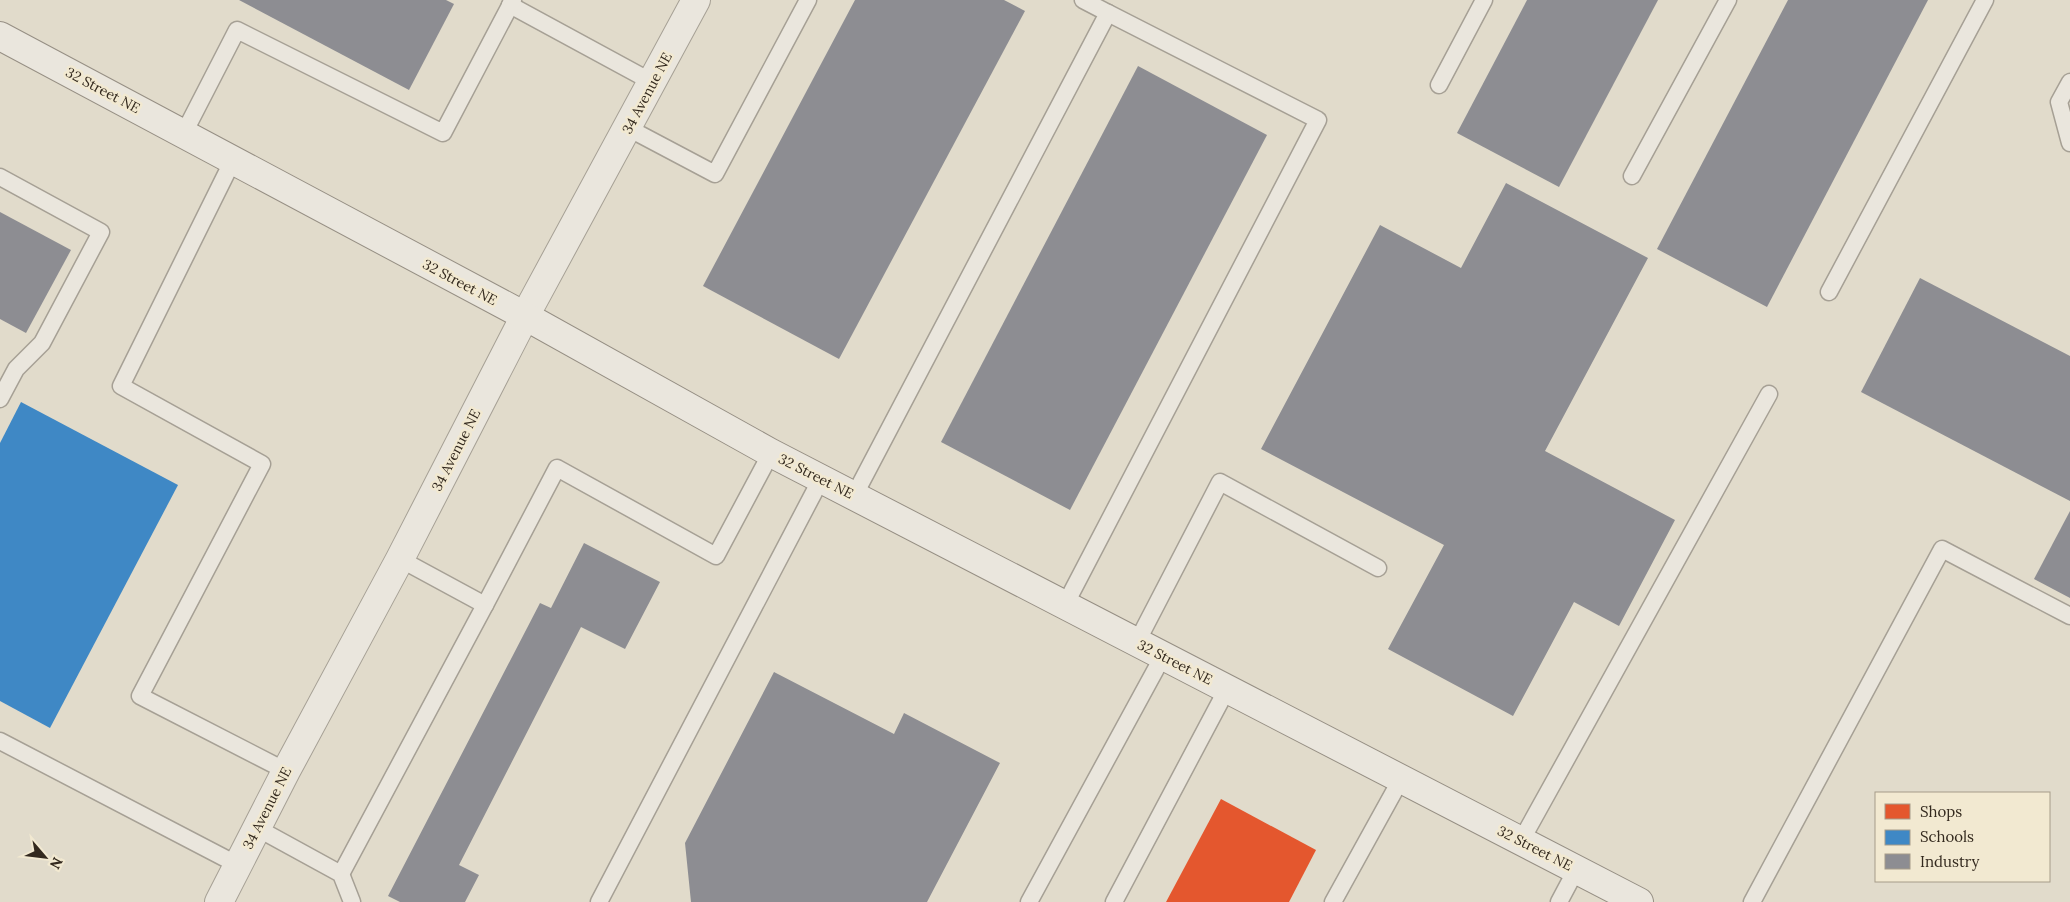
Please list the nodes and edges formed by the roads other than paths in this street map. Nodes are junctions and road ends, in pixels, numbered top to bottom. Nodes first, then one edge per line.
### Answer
1 (696, 0) edge
2 (808, 0) edge
3 (1083, 0) edge
4 (1484, 0) edge
5 (1728, 0) edge
6 (1985, 0) edge
7 (512, 3) edge
8 (1108, 13) junction
9 (0, 36) edge
10 (652, 82) junction
11 (2070, 82) edge
12 (1439, 85) dead end
13 (628, 128) junction
14 (184, 132) junction
15 (2070, 143) edge
16 (233, 160) junction
17 (1632, 176) dead end
18 (0, 177) edge
19 (1829, 292) dead end
20 (525, 316) junction
21 (1769, 394) dead end
22 (0, 400) edge
23 (771, 453) junction
24 (821, 479) junction
25 (854, 496) junction
26 (400, 559) junction
27 (1378, 568) dead end
28 (485, 605) junction
29 (1064, 605) junction
30 (2070, 616) edge
31 (1136, 642) junction
32 (1163, 656) junction
33 (1227, 689) junction
34 (0, 741) edge
35 (286, 771) junction
36 (1401, 779) junction
37 (257, 828) junction
38 (1521, 841) junction
39 (238, 865) junction
40 (1576, 870) junction
41 (341, 874) junction
42 (219, 902) edge
43 (352, 902) edge
44 (598, 902) edge
45 (1029, 902) edge
46 (1114, 902) edge
47 (1333, 902) edge
48 (1559, 902) edge
49 (1639, 902) edge
50 (1752, 902) edge

1 - 10 street, 34 Avenue NE
2 - 13 lane
3 - 8 lane
4 - 12 lane
5 - 17 lane
6 - 19 lane
7 - 10 lane
7 - 14 lane
8 - 25 lane
8 - 29 lane
9 - 14 street, 32 Street NE
10 - 13 street, 34 Avenue NE
11 - 15 lane
13 - 20 street, 34 Avenue NE
14 - 16 street, 32 Street NE
16 - 20 street, 32 Street NE
16 - 35 lane
18 - 22 lane
20 - 23 street, 32 Street NE
20 - 26 street, 34 Avenue NE
21 - 38 lane
23 - 24 street, 32 Street NE
23 - 28 lane
24 - 25 street, 32 Street NE
24 - 44 lane
25 - 29 street, 32 Street NE
26 - 28 lane
26 - 35 street, 34 Avenue NE
27 - 31 lane
28 - 41 lane
29 - 31 street, 32 Street NE
30 - 50 lane
31 - 32 street, 32 Street NE
32 - 33 street, 32 Street NE
32 - 45 lane
33 - 36 street, 32 Street NE
33 - 46 lane
34 - 39 lane
35 - 37 street, 34 Avenue NE
36 - 38 street, 32 Street NE
36 - 47 lane
37 - 39 street, 34 Avenue NE
37 - 41 lane
38 - 40 street, 32 Street NE
39 - 42 street, 34 Avenue NE
40 - 48 lane
40 - 49 street, 32 Street NE
41 - 43 lane

